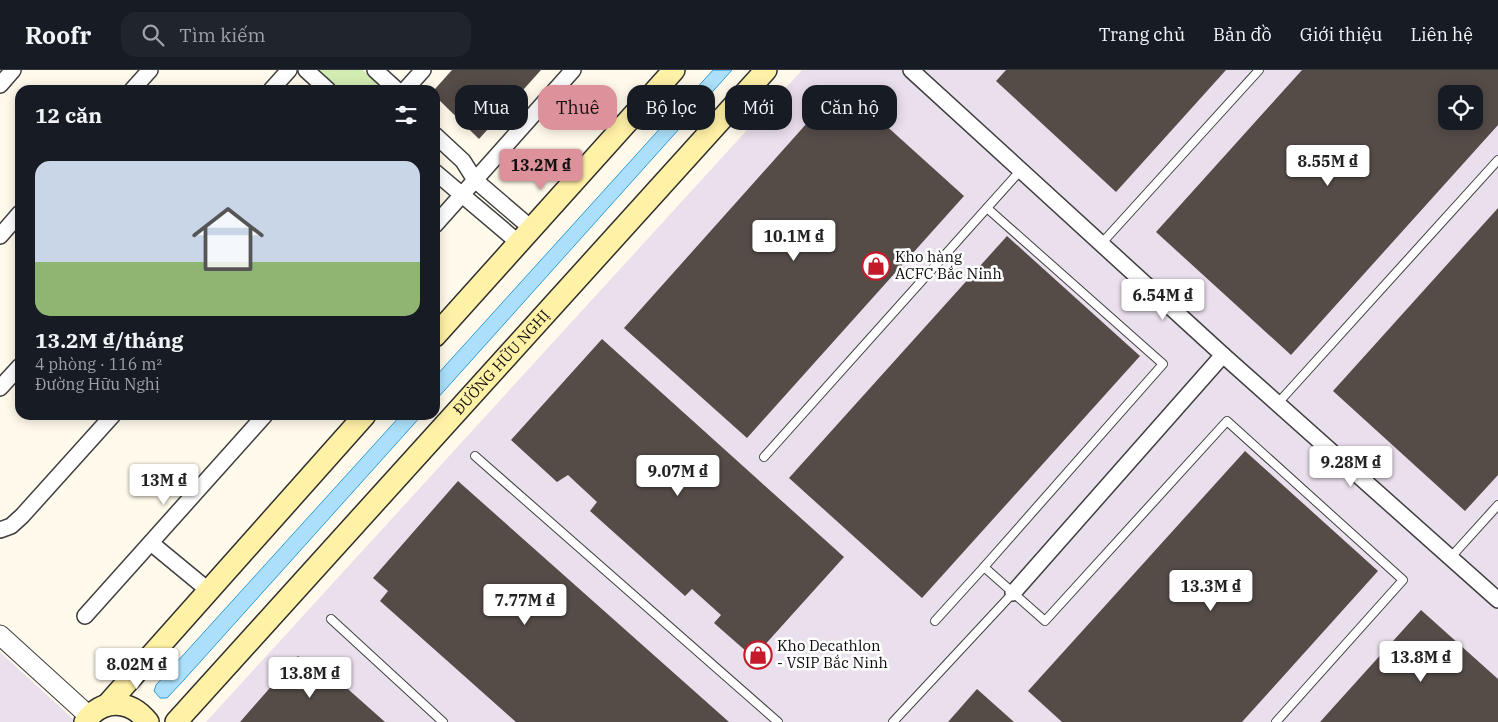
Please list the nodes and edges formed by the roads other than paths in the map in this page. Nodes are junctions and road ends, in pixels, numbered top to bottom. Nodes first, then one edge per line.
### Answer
1 (13, 70) edge
2 (150, 70) edge
3 (289, 70) edge
4 (306, 70) edge
5 (375, 70) edge
6 (423, 70) edge
7 (574, 70) edge
8 (674, 70) edge
9 (766, 70) edge
10 (911, 70) edge
11 (1259, 70) edge
12 (0, 85) edge
13 (136, 85) edge
14 (276, 85) edge
15 (322, 85) edge
16 (392, 85) edge
17 (410, 85) edge
18 (440, 139) edge
19 (1498, 160) edge
20 (1020, 172) junction
21 (440, 176) edge
22 (475, 180) junction
23 (462, 194) junction
24 (987, 208) junction
25 (440, 219) edge
26 (15, 220) edge
27 (0, 236) edge
28 (525, 236) junction
29 (1101, 244) junction
30 (440, 330) edge
31 (1223, 355) junction
32 (15, 372) edge
33 (0, 388) edge
34 (1278, 403) junction
35 (108, 420) edge
36 (261, 420) edge
37 (361, 420) edge
38 (475, 456) dead end
39 (764, 457) dead end
40 (1498, 505) edge
41 (0, 530) edge
42 (151, 543) junction
43 (1451, 557) junction
44 (984, 567) junction
45 (208, 590) junction
46 (1013, 593) junction
47 (1498, 600) edge
48 (85, 616) dead end
49 (331, 619) dead end
50 (935, 621) dead end
51 (0, 635) edge
52 (94, 714) edge
53 (148, 722) edge
54 (176, 722) edge
55 (443, 722) edge
56 (778, 722) edge
57 (893, 722) edge
58 (1276, 722) edge

1 - 12 street
2 - 13 street
3 - 14 street
4 - 15 street
5 - 16 street
6 - 17 street
7 - 22 street
8 - 28 main road
9 - 54 main road, ĐƯỜNG HỮU NGHỊ
10 - 20 street
11 - 29 lane
18 - 22 street
19 - 34 lane
20 - 24 lane
20 - 29 street
21 - 23 street
22 - 23 street
22 - 28 street
23 - 25 street
23 - 28 street
24 - 39 lane
24 - 44 lane
26 - 27 street
28 - 30 main road
29 - 31 street
31 - 34 street
31 - 46 street
32 - 33 street
34 - 43 street
35 - 41 street
36 - 42 street
37 - 45 main road
38 - 56 lane
40 - 43 lane
42 - 45 street
42 - 48 street
43 - 47 street
44 - 46 lane
44 - 50 lane
45 - 52 main road
46 - 57 lane
46 - 58 lane
49 - 55 lane
51 - 52 street
52 - 53 main road

